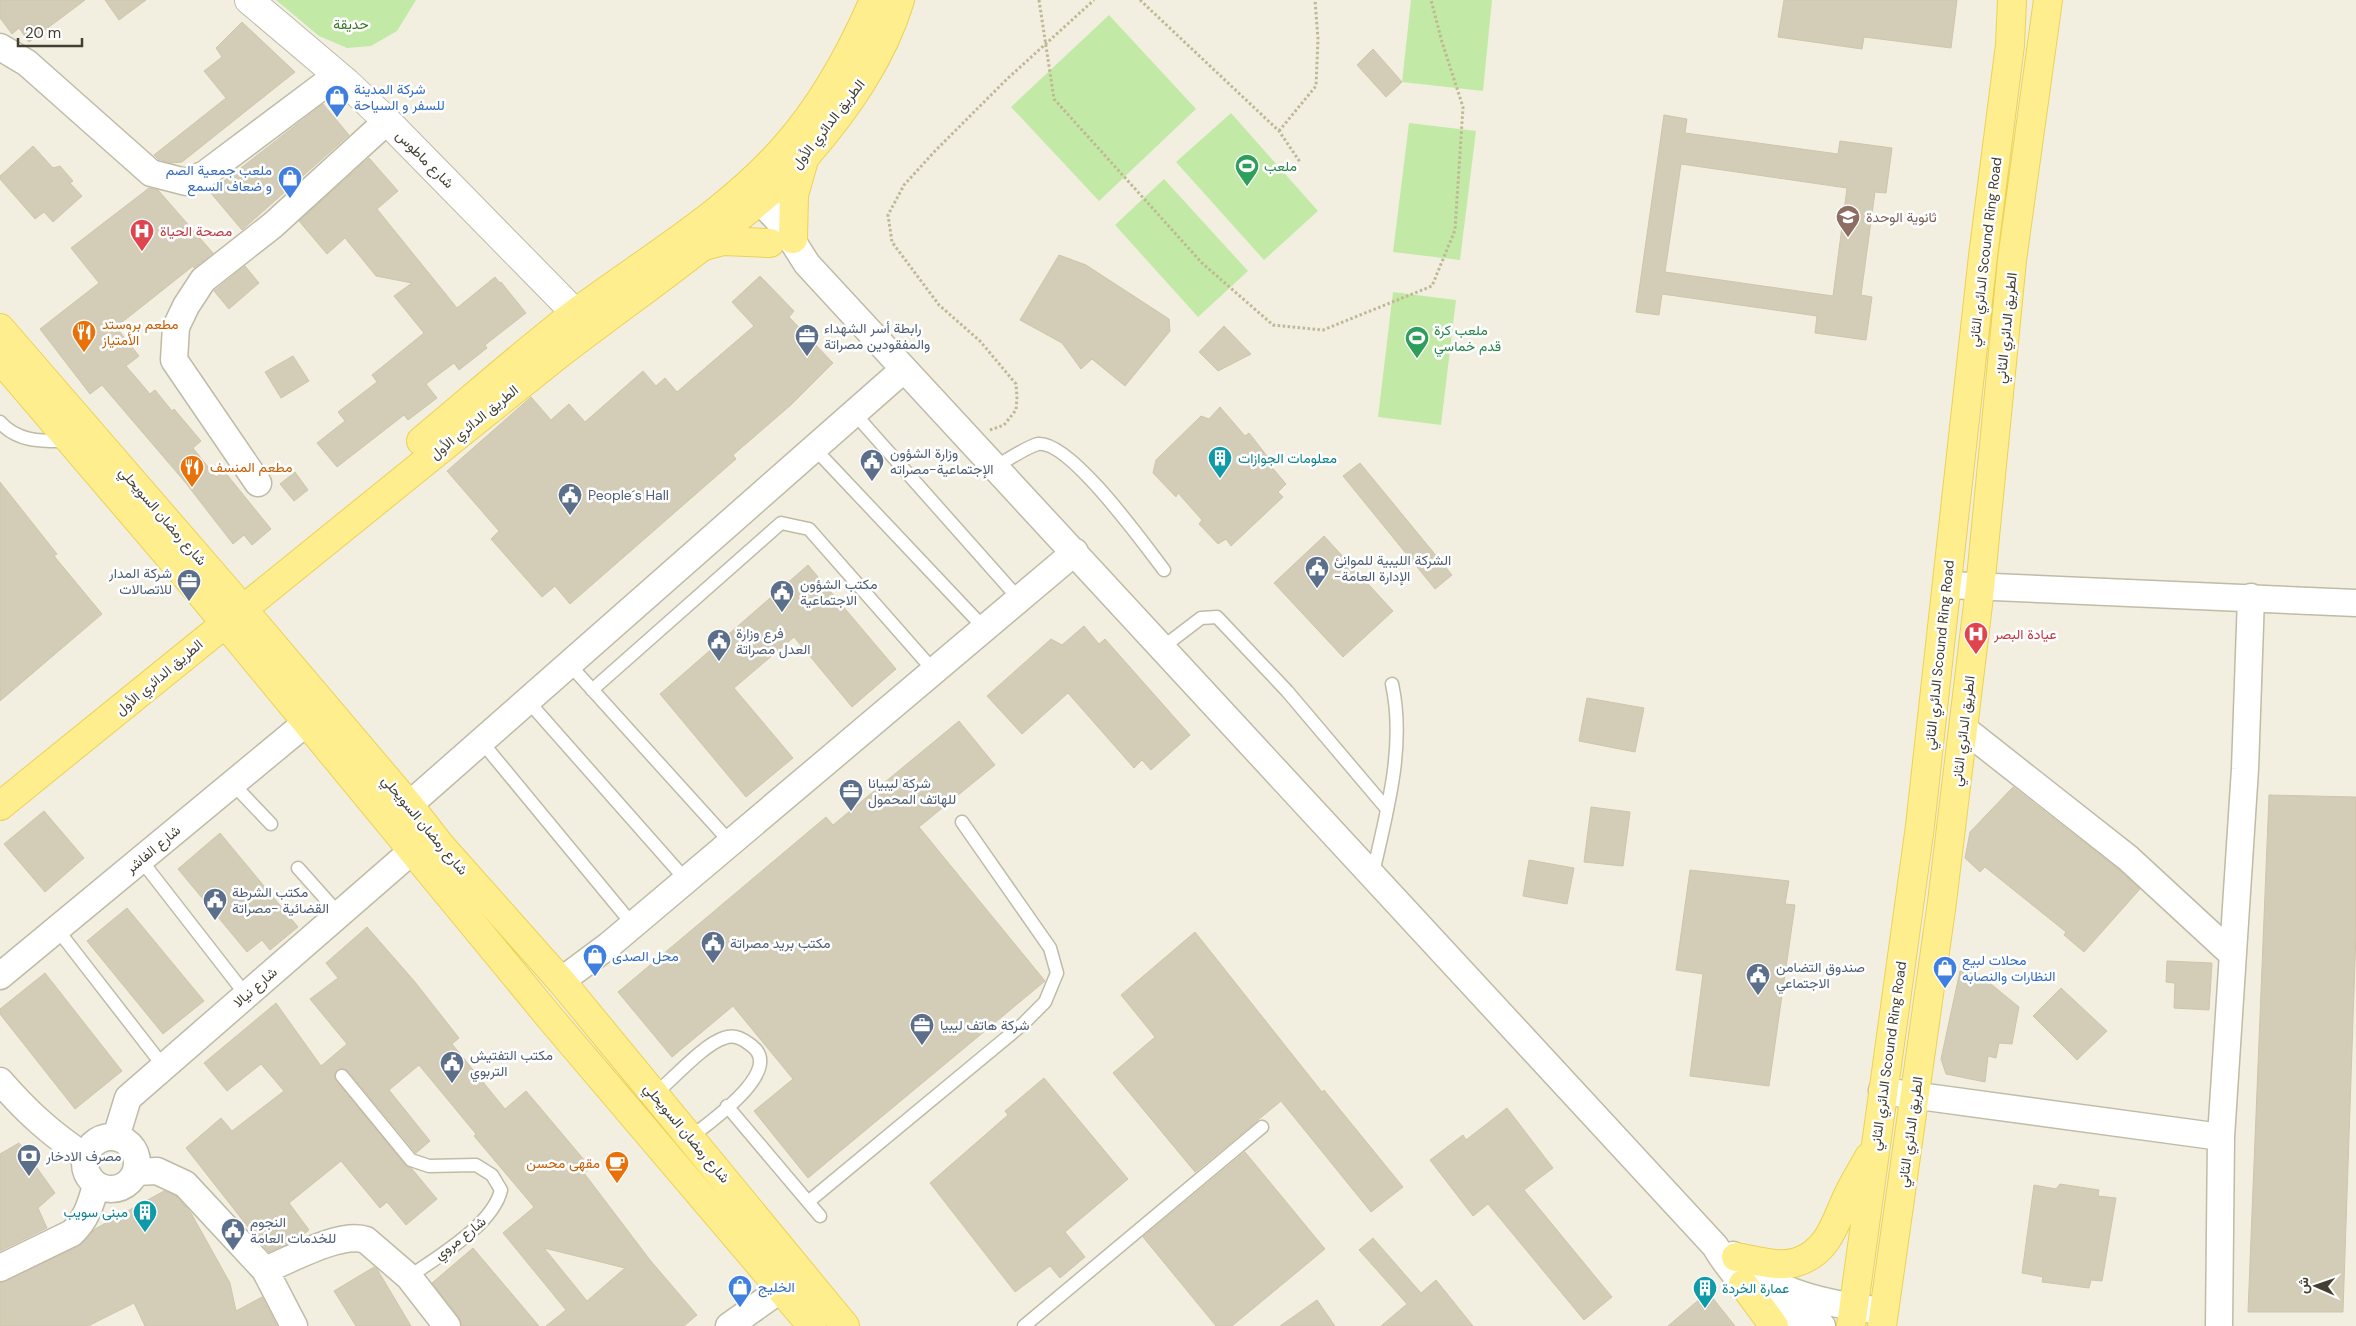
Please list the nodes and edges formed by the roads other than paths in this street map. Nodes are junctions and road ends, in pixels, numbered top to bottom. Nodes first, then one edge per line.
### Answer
1 (249, 0) edge
2 (874, 0) edge
3 (900, 0) edge
4 (2012, 0) edge
5 (2048, 0) edge
6 (2010, 45) junction
7 (0, 47) edge
8 (2042, 48) junction
9 (337, 75) junction
10 (387, 121) junction
11 (805, 158) junction
12 (743, 201) junction
13 (782, 241) junction
14 (706, 246) junction
15 (584, 321) junction
16 (0, 328) edge
17 (0, 359) edge
18 (904, 370) junction
19 (854, 413) junction
20 (0, 422) edge
21 (71, 441) junction
22 (814, 448) junction
23 (994, 468) junction
24 (258, 484) dead end
25 (1075, 552) junction
26 (1164, 570) dead end
27 (1947, 586) junction
28 (1980, 588) junction
29 (2251, 597) junction
30 (1019, 599) junction
31 (2356, 603) edge
32 (228, 609) junction
33 (985, 628) junction
34 (1163, 648) junction
35 (569, 664) junction
36 (934, 671) junction
37 (1392, 684) dead end
38 (592, 690) junction
39 (528, 700) junction
40 (307, 722) junction
41 (1963, 728) junction
42 (481, 741) junction
43 (232, 784) junction
44 (2, 795) edge
45 (409, 805) junction
46 (1387, 809) junction
47 (962, 822) dead end
48 (272, 824) dead end
49 (731, 843) junction
50 (413, 850) junction
51 (141, 860) junction
52 (298, 868) dead end
53 (1372, 877) junction
54 (686, 880) junction
55 (339, 914) junction
56 (634, 925) junction
57 (57, 929) junction
58 (2232, 954) junction
59 (0, 976) edge
60 (561, 981) junction
61 (246, 995) junction
62 (164, 1067) junction
63 (342, 1076) dead end
64 (0, 1081) edge
65 (1882, 1091) junction
66 (655, 1094) junction
67 (1915, 1096) junction
68 (727, 1106) junction
69 (1262, 1127) dead end
70 (116, 1137) junction
71 (691, 1137) junction
72 (2221, 1137) junction
73 (1875, 1147) junction
74 (86, 1157) junction
75 (136, 1172) junction
76 (96, 1185) junction
77 (808, 1202) junction
78 (820, 1216) dead end
79 (1726, 1251) junction
80 (0, 1268) edge
81 (265, 1270) junction
82 (409, 1277) junction
83 (792, 1281) junction
84 (1743, 1284) junction
85 (1852, 1317) edge
86 (1883, 1319) edge
87 (294, 1326) edge
88 (447, 1326) edge
89 (729, 1326) edge
90 (812, 1326) edge
91 (845, 1326) edge
92 (1024, 1326) edge
93 (1774, 1326) edge
94 (1822, 1326) edge
95 (2219, 1326) edge

1 - 9 street, شارع ماطوس
2 - 12 main road, الطريق الدائري الأول
3 - 11 main road, الطريق الدائري الأول
4 - 6 main road, الدائري الثاني Scound Ring Road
5 - 8 main road, الطريق الدائري الثاني
6 - 8 main road
6 - 27 main road, الدائري الثاني Scound Ring Road
7 - 9 street
8 - 28 main road, الطريق الدائري الثاني
9 - 10 street, شارع ماطوس
10 - 15 street, شارع ماطوس
10 - 24 street
11 - 12 main road, الطريق الدائري الأول
11 - 13 main road
12 - 13 street
12 - 14 main road, الطريق الدائري الأول
12 - 15 main road, الطريق الدائري الأول
13 - 14 main road
13 - 18 street
14 - 15 main road, الطريق الدائري الأول
15 - 32 main road, الطريق الدائري الأول
16 - 32 main road, شارع رمضان السويحلي
17 - 21 main road, شارع رمضان السويحلي
18 - 19 street
18 - 23 street
19 - 22 street
19 - 30 lane
20 - 21 lane
21 - 32 main road, شارع رمضان السويحلي
22 - 33 lane
22 - 35 street
23 - 25 street
23 - 26 lane
25 - 30 street
25 - 34 street
27 - 28 street
27 - 65 main road, الدائري الثاني Scound Ring Road
28 - 29 street
28 - 41 main road, الطريق الدائري الثاني
29 - 31 street
29 - 58 street
30 - 33 street
32 - 40 main road, شارع رمضان السويحلي
32 - 44 main road, الطريق الدائري الأول
32 - 44 main road, الطريق الدائري الأول
32 - 45 main road, شارع رمضان السويحلي
33 - 36 street
34 - 46 lane
34 - 53 street
35 - 38 lane
35 - 39 street
36 - 38 lane
36 - 49 street
37 - 46 lane
38 - 49 lane
39 - 42 street
39 - 54 lane
40 - 43 street, شارع الفاشر
40 - 50 main road, شارع رمضان السويحلي
41 - 58 street
41 - 67 main road, الطريق الدائري الثاني
42 - 45 street
42 - 56 lane
43 - 48 lane
43 - 51 street, شارع الفاشر
45 - 60 main road, شارع رمضان السويحلي
46 - 53 lane
47 - 77 lane
49 - 54 street
50 - 55 street, شارع نيالا
50 - 83 main road, شارع رمضان السويحلي
51 - 57 street, شارع الفاشر
51 - 61 lane
52 - 55 lane
53 - 79 street
54 - 56 street
55 - 61 street, شارع نيالا
56 - 60 street
57 - 59 street, شارع الفاشر
57 - 62 lane
58 - 72 street
60 - 66 main road, شارع رمضان السويحلي
61 - 62 street, شارع نيالا
62 - 70 street, شارع نيالا
63 - 82 lane, شارع مروي
64 - 74 street
65 - 67 street
65 - 73 main road, الدائري الثاني Scound Ring Road
66 - 68 lane
66 - 71 main road, شارع رمضان السويحلي
67 - 72 street
67 - 86 main road, الطريق الدائري الثاني
68 - 71 lane
68 - 77 lane
69 - 92 lane
70 - 74 street
70 - 75 street
71 - 83 main road, شارع رمضان السويحلي
72 - 95 street
73 - 79 main road
73 - 85 main road, الدائري الثاني Scound Ring Road
74 - 76 street
75 - 76 street
75 - 81 street
76 - 80 street
77 - 78 lane
79 - 84 street
79 - 85 street
81 - 82 street
81 - 87 street
82 - 88 street
83 - 89 street
83 - 90 main road, شارع رمضان السويحلي
83 - 91 main road, شارع رمضان السويحلي
84 - 93 main road
84 - 94 street
85 - 86 street

